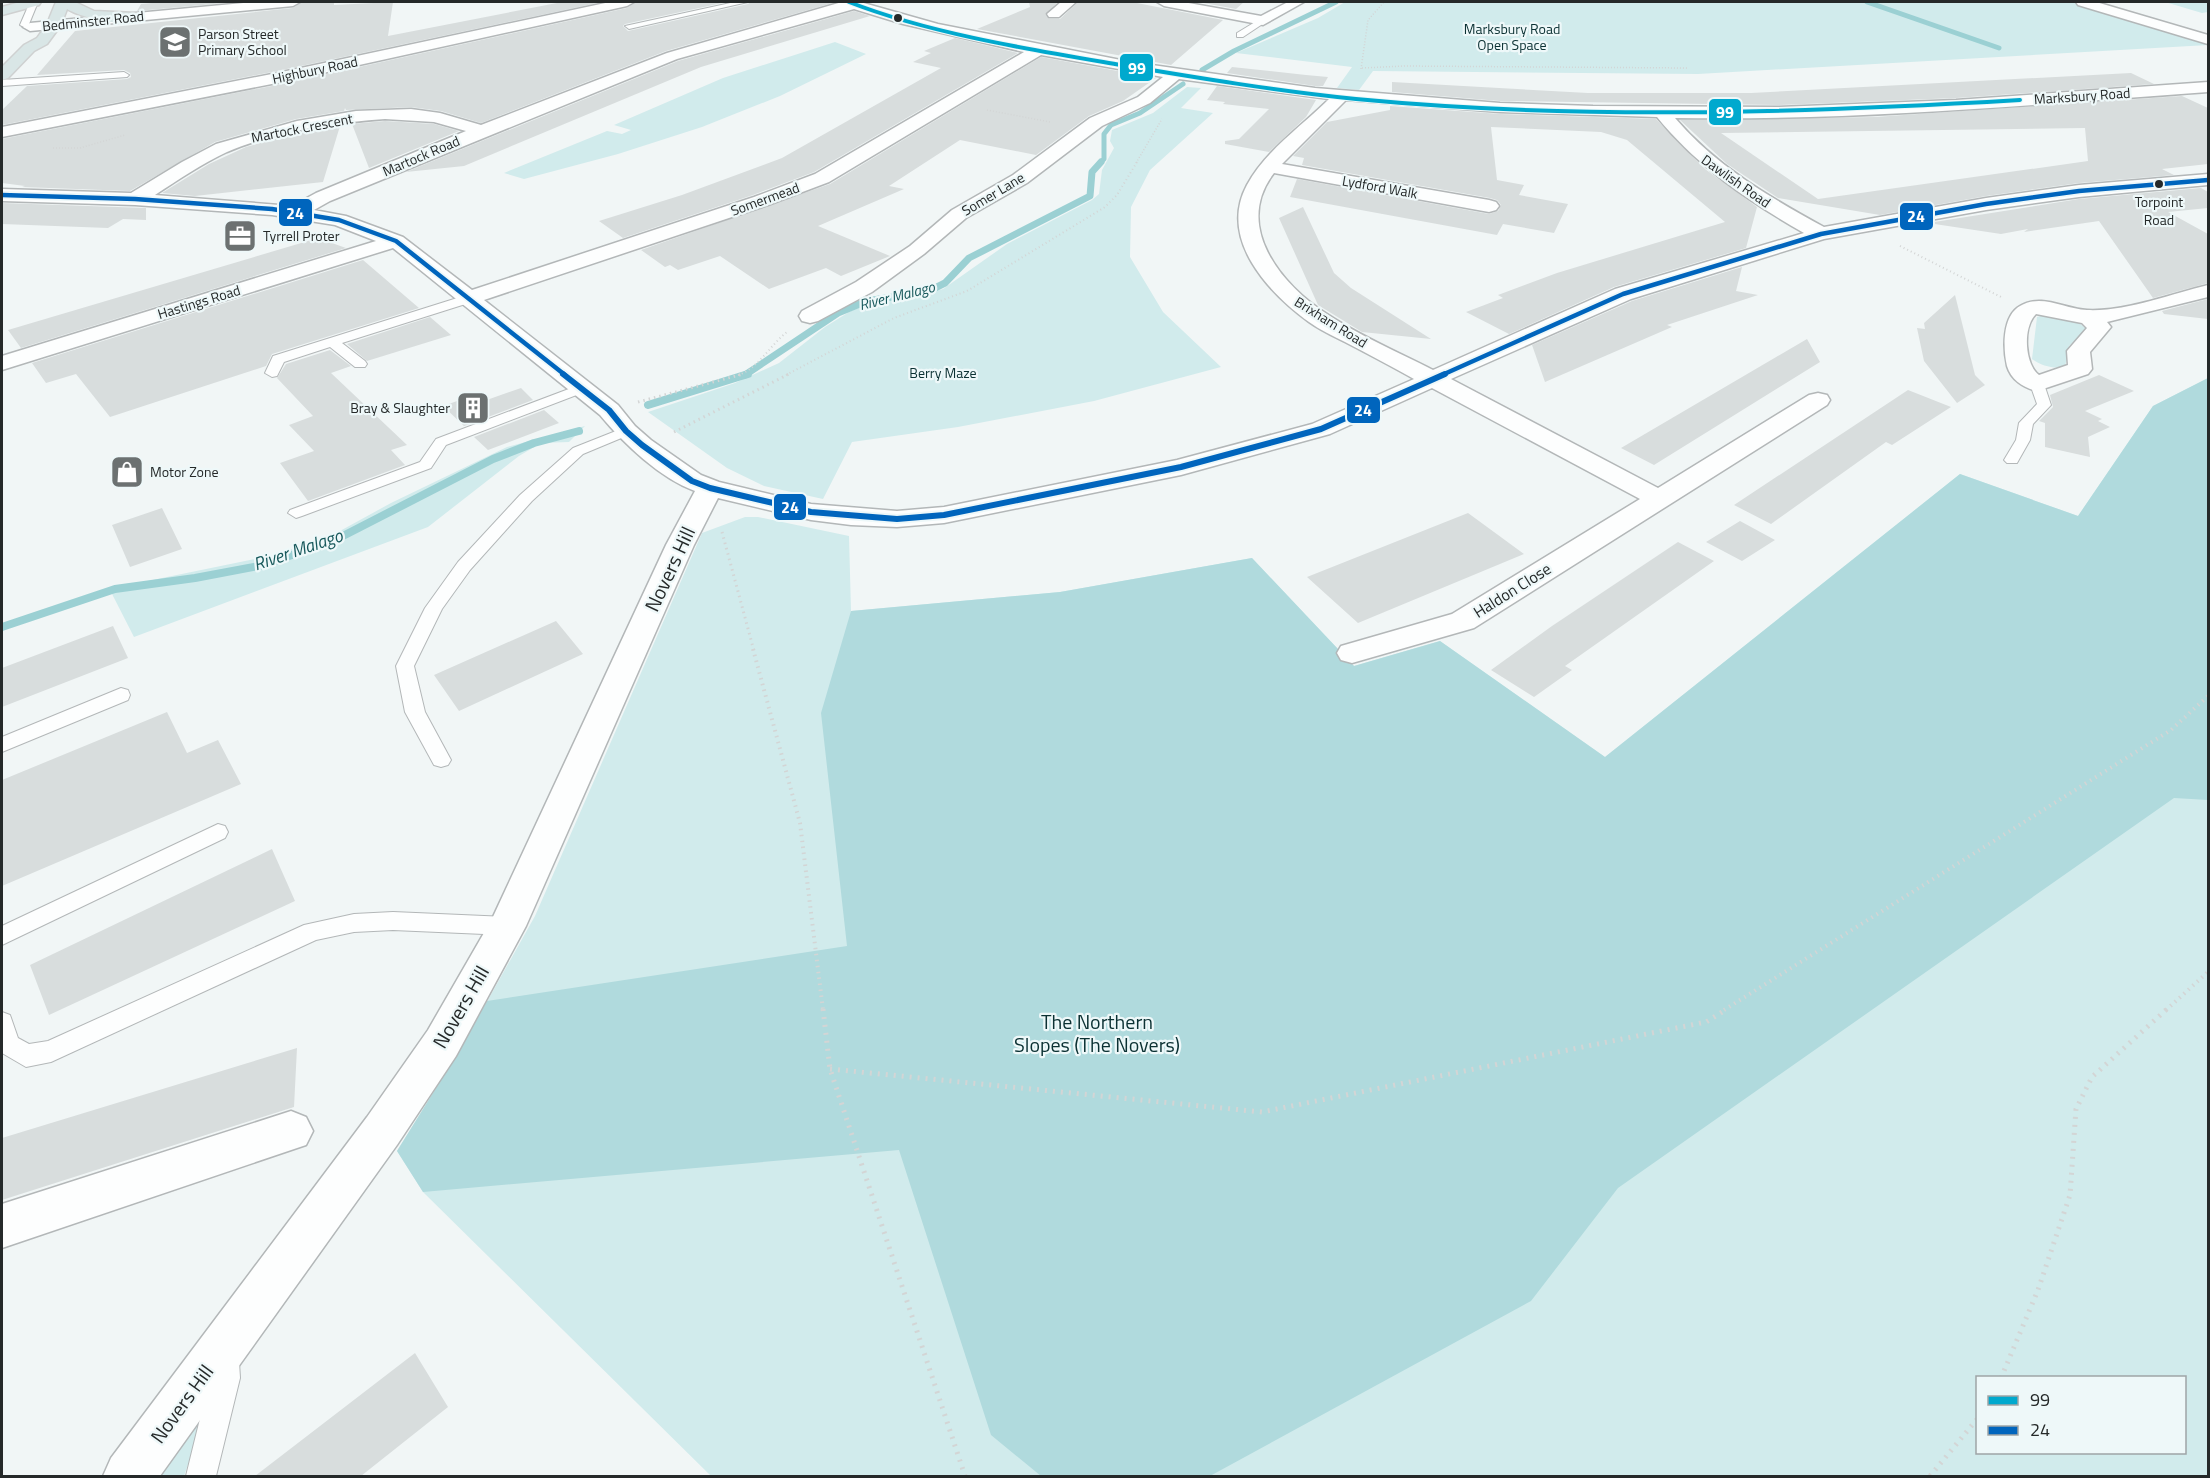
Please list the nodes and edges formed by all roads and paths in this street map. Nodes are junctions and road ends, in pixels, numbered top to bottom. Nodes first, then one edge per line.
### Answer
1 (34, 2) edge
2 (65, 2) edge
3 (293, 2) edge
4 (627, 2) edge
5 (744, 2) edge
6 (1069, 2) edge
7 (1164, 2) edge
8 (1297, 2) edge
9 (1384, 2) edge
10 (2083, 2) edge
11 (852, 3) edge
12 (2132, 4) dead end
13 (2106, 9) junction
14 (2, 11) edge
15 (1054, 14) dead end
16 (136, 17) junction
17 (1263, 21) junction
18 (54, 25) junction
19 (629, 26) dead end
20 (30, 27) junction
21 (11, 28) dead end
22 (1240, 34) dead end
23 (2208, 40) edge
24 (29, 48) junction
25 (1038, 50) junction
26 (1362, 68) junction
27 (1687, 68) dead end
28 (2, 75) edge
29 (124, 75) dead end
30 (1179, 75) junction
31 (1200, 78) junction
32 (2, 83) edge
33 (2208, 87) edge
34 (1341, 96) junction
35 (950, 103) junction
36 (1662, 112) junction
37 (1086, 129) junction
38 (482, 131) junction
39 (2, 132) edge
40 (1270, 167) junction
41 (2208, 180) edge
42 (2, 195) edge
43 (135, 199) junction
44 (1489, 206) dead end
45 (296, 212) junction
46 (1862, 226) junction
47 (1821, 234) junction
48 (396, 241) junction
49 (2208, 291) edge
50 (1990, 292) dead end
51 (470, 298) junction
52 (810, 316) joint
53 (2089, 318) junction
54 (332, 342) junction
55 (2, 363) edge
56 (360, 364) dead end
57 (272, 373) dead end
58 (1434, 380) junction
59 (2037, 384) junction
60 (582, 388) junction
61 (1818, 400) dead end
62 (609, 410) junction
63 (634, 438) junction
64 (2012, 460) dead end
65 (710, 488) junction
66 (1658, 498) junction
67 (296, 513) dead end
68 (1352, 653) dead end
69 (121, 695) dead end
70 (2208, 696) edge
71 (2, 745) edge
72 (441, 760) dead end
73 (218, 832) dead end
74 (507, 927) junction
75 (2, 936) edge
76 (2208, 972) edge
77 (2, 1022) edge
78 (830, 1069) junction
79 (291, 1131) dead end
80 (2, 1226) edge
81 (224, 1347) junction
82 (2001, 1376) edge
83 (1976, 1419) edge
84 (129, 1476) edge
85 (201, 1476) edge
86 (965, 1476) edge
87 (1930, 1476) edge

1 - 14 highway
1 - 20 lane
2 - 16 highway
2 - 18 highway
3 - 16 street, Bedminster Road
4 - 39 street, Highbury Road
5 - 19 lane
6 - 15 street
7 - 17 street
8 - 17 street
9 - 26 path
10 - 13 street
11 - 25 street, Marksbury Road
11 - 38 street, Martock Road
12 - 13 street
13 - 23 street
16 - 18 street, Bedminster Road
17 - 22 lane
18 - 20 street, Bedminster Road
18 - 24 highway
20 - 21 highway, Bedminster Road
20 - 24 highway
24 - 28 highway
25 - 30 street, Marksbury Road
25 - 35 street, Somermead
26 - 27 path
26 - 34 path
29 - 32 lane
30 - 31 street, Marksbury Road
30 - 37 street, Somer Lane
31 - 34 street, Marksbury Road
31 - 63 path
33 - 36 street, Marksbury Road
34 - 36 street, Marksbury Road
34 - 40 street, Brixham Road
35 - 37 path
35 - 51 street, Somermead
36 - 47 street, Dawlish Road
37 - 52 street, Somer Lane
38 - 43 street, Martock Crescent
38 - 45 street, Martock Road
40 - 44 street, Lydford Walk
40 - 58 street, Brixham Road
41 - 46 street
42 - 43 street
43 - 45 street
45 - 48 street
46 - 47 street
46 - 50 path
47 - 58 street
48 - 51 street
48 - 55 street, Hastings Road
49 - 53 street
51 - 54 lane
51 - 60 street
52 - 62 path
53 - 59 street
53 - 59 street
54 - 56 lane
54 - 57 lane
58 - 65 street
58 - 66 street
59 - 64 lane
60 - 62 street
60 - 67 lane
61 - 66 street, Haldon Close
62 - 63 street
63 - 65 street
63 - 72 lane
65 - 74 street, Novers Hill
65 - 78 path
66 - 68 street, Haldon Close
69 - 71 lane
70 - 78 path
73 - 75 lane
74 - 77 lane
74 - 81 street, Novers Hill
76 - 82 path
78 - 86 path
79 - 80 street
81 - 84 street, Novers Hill
81 - 85 lane
83 - 87 path

